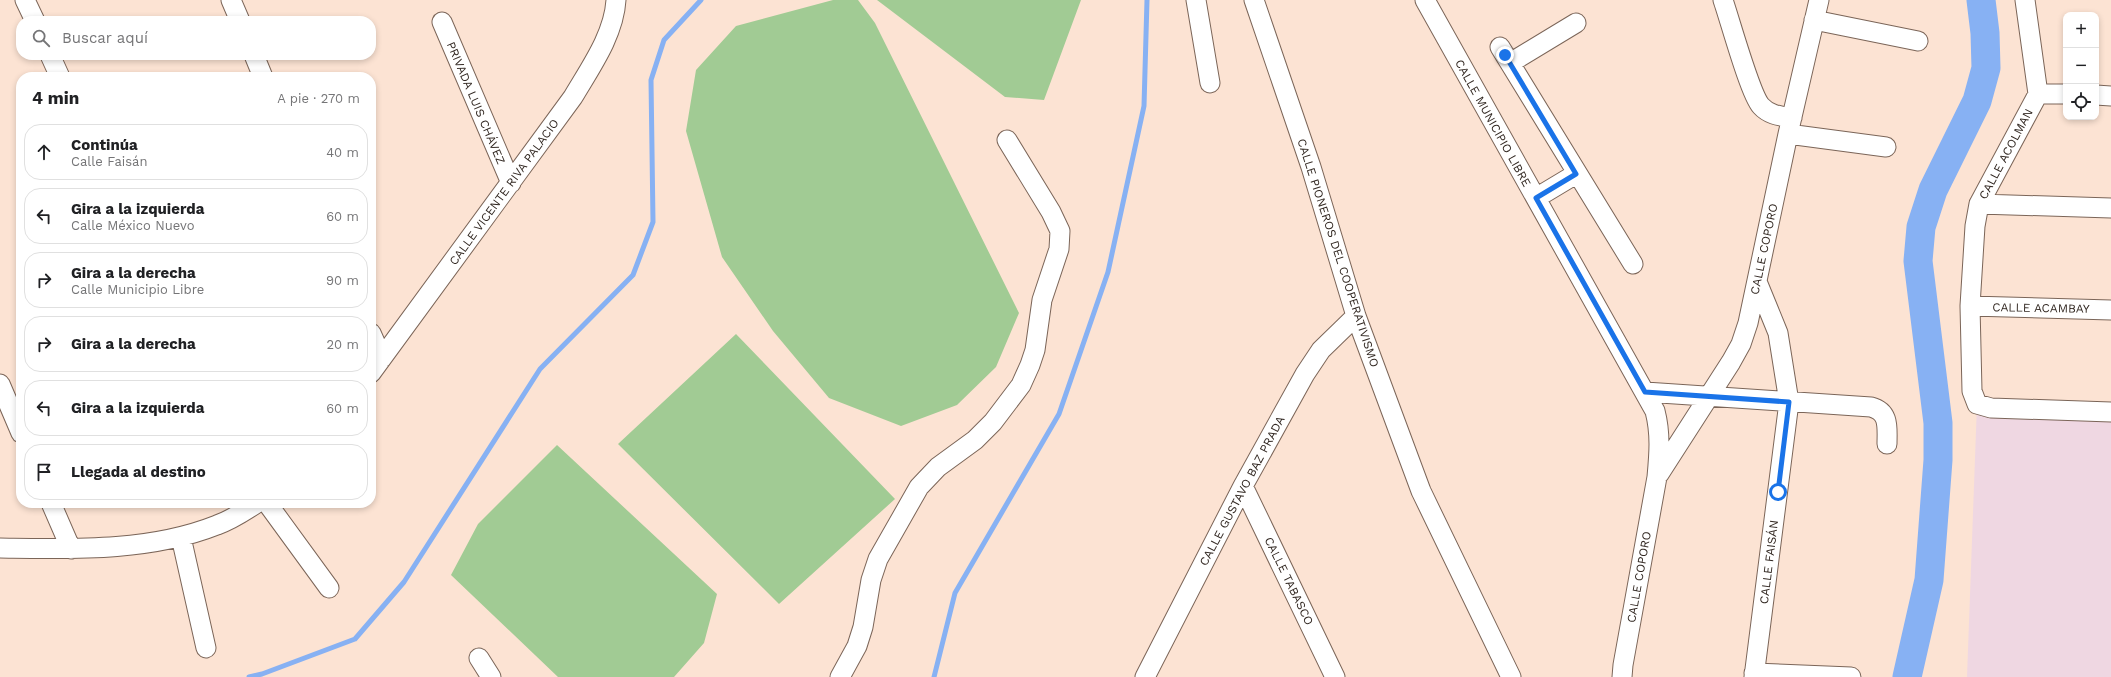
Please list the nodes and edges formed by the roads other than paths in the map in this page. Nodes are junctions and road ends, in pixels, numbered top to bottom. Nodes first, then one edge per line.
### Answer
1 (25, 0) edge
2 (231, 0) edge
3 (616, 0) edge
4 (1196, 0) edge
5 (1254, 0) edge
6 (1425, 0) edge
7 (1723, 0) edge
8 (1819, 0) edge
9 (2025, 0) edge
10 (32, 16) edge
11 (238, 16) edge
12 (1814, 20) junction
13 (442, 22) dead end
14 (1576, 23) dead end
15 (1918, 41) dead end
16 (1500, 47) dead end
17 (52, 60) edge
18 (256, 60) edge
19 (1510, 63) junction
20 (58, 72) edge
21 (261, 72) edge
22 (1210, 83) dead end
23 (2038, 94) junction
24 (2063, 94) edge
25 (2099, 95) edge
26 (2111, 96) edge
27 (1790, 126) junction
28 (1007, 140) dead end
29 (1886, 147) dead end
30 (1576, 174) junction
31 (511, 183) junction
32 (1536, 198) junction
33 (1979, 204) junction
34 (2111, 208) edge
35 (1633, 264) dead end
36 (1758, 284) junction
37 (1970, 306) junction
38 (2111, 310) edge
39 (1356, 316) junction
40 (376, 344) edge
41 (382, 358) junction
42 (376, 366) edge
43 (0, 384) edge
44 (1645, 392) junction
45 (1708, 397) junction
46 (1789, 402) junction
47 (2111, 412) edge
48 (16, 421) edge
49 (1887, 444) dead end
50 (1657, 477) junction
51 (1243, 486) junction
52 (53, 508) edge
53 (250, 508) edge
54 (260, 508) edge
55 (181, 537) junction
56 (0, 548) edge
57 (71, 550) junction
58 (329, 588) dead end
59 (206, 648) dead end
60 (479, 658) dead end
61 (1151, 674) edge
62 (1754, 675) edge
63 (491, 677) edge
64 (840, 677) edge
65 (1335, 677) edge
66 (1511, 677) edge
67 (1622, 677) edge
68 (1851, 677) edge

1 - 10 street
2 - 11 street
3 - 31 street, CALLE VICENTE RIVA PALACIO
4 - 22 street
5 - 39 street, CALLE PIONEROS DEL COOPERATIVISMO
6 - 32 street, CALLE MUNICIPIO LIBRE
7 - 27 street
8 - 12 street, CALLE COPORO
9 - 23 street, CALLE ACOLMAN
12 - 15 street
12 - 27 street, CALLE COPORO
13 - 31 street, PRIVADA LUIS CHÁVEZ
14 - 19 street
16 - 19 street
17 - 20 street
18 - 21 street
19 - 30 street
23 - 24 street
23 - 33 street, CALLE ACOLMAN
25 - 26 street
27 - 29 street
27 - 36 street, CALLE COPORO
28 - 64 street
30 - 32 street
30 - 35 street
31 - 41 street, CALLE VICENTE RIVA PALACIO
32 - 44 street, CALLE MUNICIPIO LIBRE
33 - 34 street
33 - 37 street, CALLE ACOLMAN
36 - 45 street, CALLE COPORO
36 - 46 street, CALLE FAISÁN
37 - 38 street, CALLE ACAMBAY
37 - 47 street, CALLE ACOLMAN
39 - 51 street, CALLE GUSTAVO BAZ PRADA
39 - 66 street, CALLE PIONEROS DEL COOPERATIVISMO
40 - 41 street
41 - 42 street, CALLE VICENTE RIVA PALACIO
43 - 48 street
44 - 45 street
44 - 50 street, CALLE COPORO
45 - 46 street
45 - 50 street, CALLE COPORO
46 - 49 street
46 - 62 street, CALLE FAISÁN
50 - 67 street, CALLE COPORO
51 - 61 street, CALLE GUSTAVO BAZ PRADA
51 - 65 street, CALLE TABASCO
52 - 57 street
53 - 55 street
54 - 58 street
55 - 57 street
55 - 59 street
56 - 57 street
60 - 63 street
62 - 68 street

